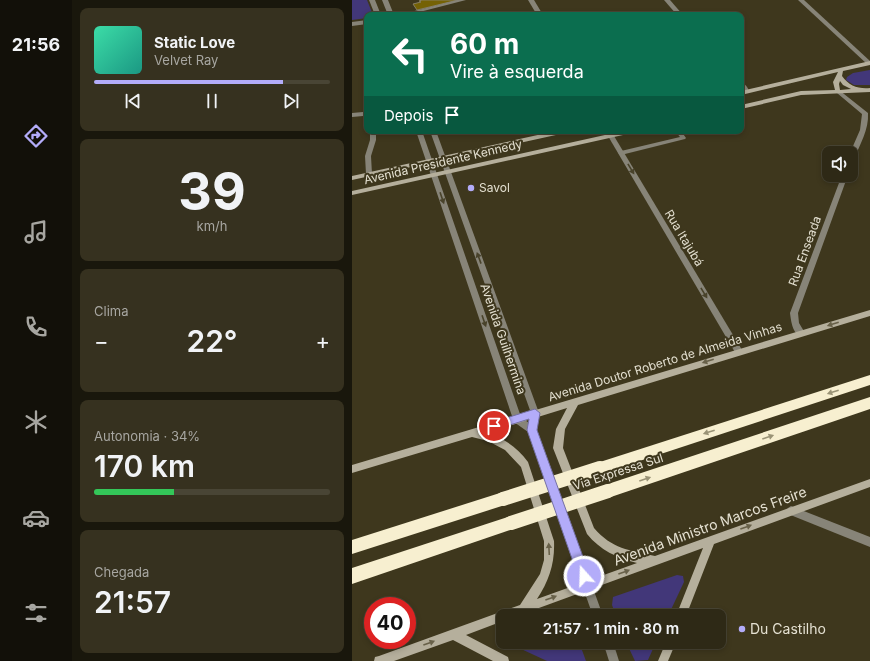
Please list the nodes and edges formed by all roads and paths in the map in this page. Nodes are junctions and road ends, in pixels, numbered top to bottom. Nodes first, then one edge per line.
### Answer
1 (372, 0) edge
2 (385, 0) edge
3 (463, 0) edge
4 (531, 0) edge
5 (667, 0) edge
6 (800, 0) edge
7 (377, 12) edge
8 (390, 12) edge
9 (414, 12) edge
10 (538, 12) edge
11 (677, 12) edge
12 (364, 22) edge
13 (352, 24) edge
14 (869, 63) edge
15 (843, 70) junction
16 (839, 76) junction
17 (870, 90) edge
18 (862, 91) junction
19 (744, 92) edge
20 (839, 92) junction
21 (744, 106) edge
22 (867, 113) edge
23 (364, 114) edge
24 (352, 115) edge
25 (373, 134) edge
26 (420, 134) edge
27 (434, 134) edge
28 (551, 134) edge
29 (619, 134) edge
30 (680, 134) edge
31 (611, 136) junction
32 (856, 146) edge
33 (621, 153) junction
34 (442, 158) junction
35 (429, 161) junction
36 (448, 172) junction
37 (369, 174) junction
38 (434, 175) junction
39 (352, 178) edge
40 (842, 182) edge
41 (352, 193) edge
42 (870, 312) edge
43 (801, 333) junction
44 (739, 352) junction
45 (870, 380) edge
46 (575, 402) junction
47 (870, 403) edge
48 (535, 413) junction
49 (517, 419) junction
50 (532, 430) junction
51 (471, 433) junction
52 (352, 469) edge
53 (870, 483) edge
54 (791, 511) junction
55 (711, 540) junction
56 (870, 542) edge
57 (352, 547) edge
58 (654, 561) junction
59 (352, 576) edge
60 (587, 585) junction
61 (524, 608) junction
62 (596, 609) edge
63 (684, 609) edge
64 (453, 634) junction
65 (610, 649) edge
66 (668, 649) edge
67 (379, 661) edge
68 (504, 661) edge
69 (614, 661) edge
70 (663, 661) edge

1 - 7 street
2 - 8 street
3 - 9 street
4 - 10 street
5 - 11 street
6 - 14 street
12 - 13 street
14 - 15 main road
15 - 16 main road
15 - 19 main road
16 - 18 main road
16 - 20 main road
17 - 18 main road
18 - 20 main road
20 - 21 main road
20 - 22 street
22 - 32 street
23 - 24 lane
25 - 37 lane
26 - 35 street, Avenida Guilhermina
27 - 34 street, Avenida Guilhermina
28 - 34 main road, Avenida Presidente Kennedy
29 - 31 main road, Avenida Presidente Kennedy
30 - 33 lane
31 - 33 street, Rua Itajubá
31 - 36 main road, Avenida Presidente Kennedy
33 -> 44 street, Rua Itajubá
34 - 35 main road, Avenida Presidente Kennedy
34 - 36 street, Avenida Guilhermina
35 - 37 main road, Avenida Presidente Kennedy
35 - 38 street, Avenida Guilhermina
36 - 38 main road, Avenida Presidente Kennedy
48 -> 36 street, Avenida Guilhermina
37 - 39 main road, Avenida Presidente Kennedy
38 - 41 main road, Avenida Presidente Kennedy
38 -> 49 street, Avenida Guilhermina
40 - 43 street, Rua Enseada
42 -> 43 main road, Avenida Doutor Roberto de Almeida Vinhas
43 - 44 main road, Avenida Doutor Roberto de Almeida Vinhas
44 -> 46 main road, Avenida Doutor Roberto de Almeida Vinhas
45 -> 57 highway, Via Expressa Sul, bridge
46 - 48 main road, Avenida Doutor Roberto de Almeida Vinhas
46 - 58 main road
59 -> 47 highway, Via Expressa Sul, bridge
48 - 49 main road, Avenida Doutor Roberto de Almeida Vinhas
48 - 50 street, Avenida Guilhermina
49 - 50 street
49 - 51 main road, Avenida Doutor Roberto de Almeida Vinhas
50 - 60 street
51 - 52 main road, Avenida Doutor Roberto de Almeida Vinhas
61 -> 51 main road
53 - 54 main road, Avenida Ministro Marcos Freire
55 -> 54 main road, Avenida Ministro Marcos Freire
54 - 56 street
55 - 58 main road, Avenida Ministro Marcos Freire
55 - 63 main road
60 -> 58 main road, Avenida Ministro Marcos Freire
61 -> 60 main road, Avenida Ministro Marcos Freire
60 - 62 street
61 - 64 main road, Avenida Ministro Marcos Freire
67 -> 64 main road, Avenida Ministro Marcos Freire
64 - 68 main road
65 - 69 street
66 - 70 main road

